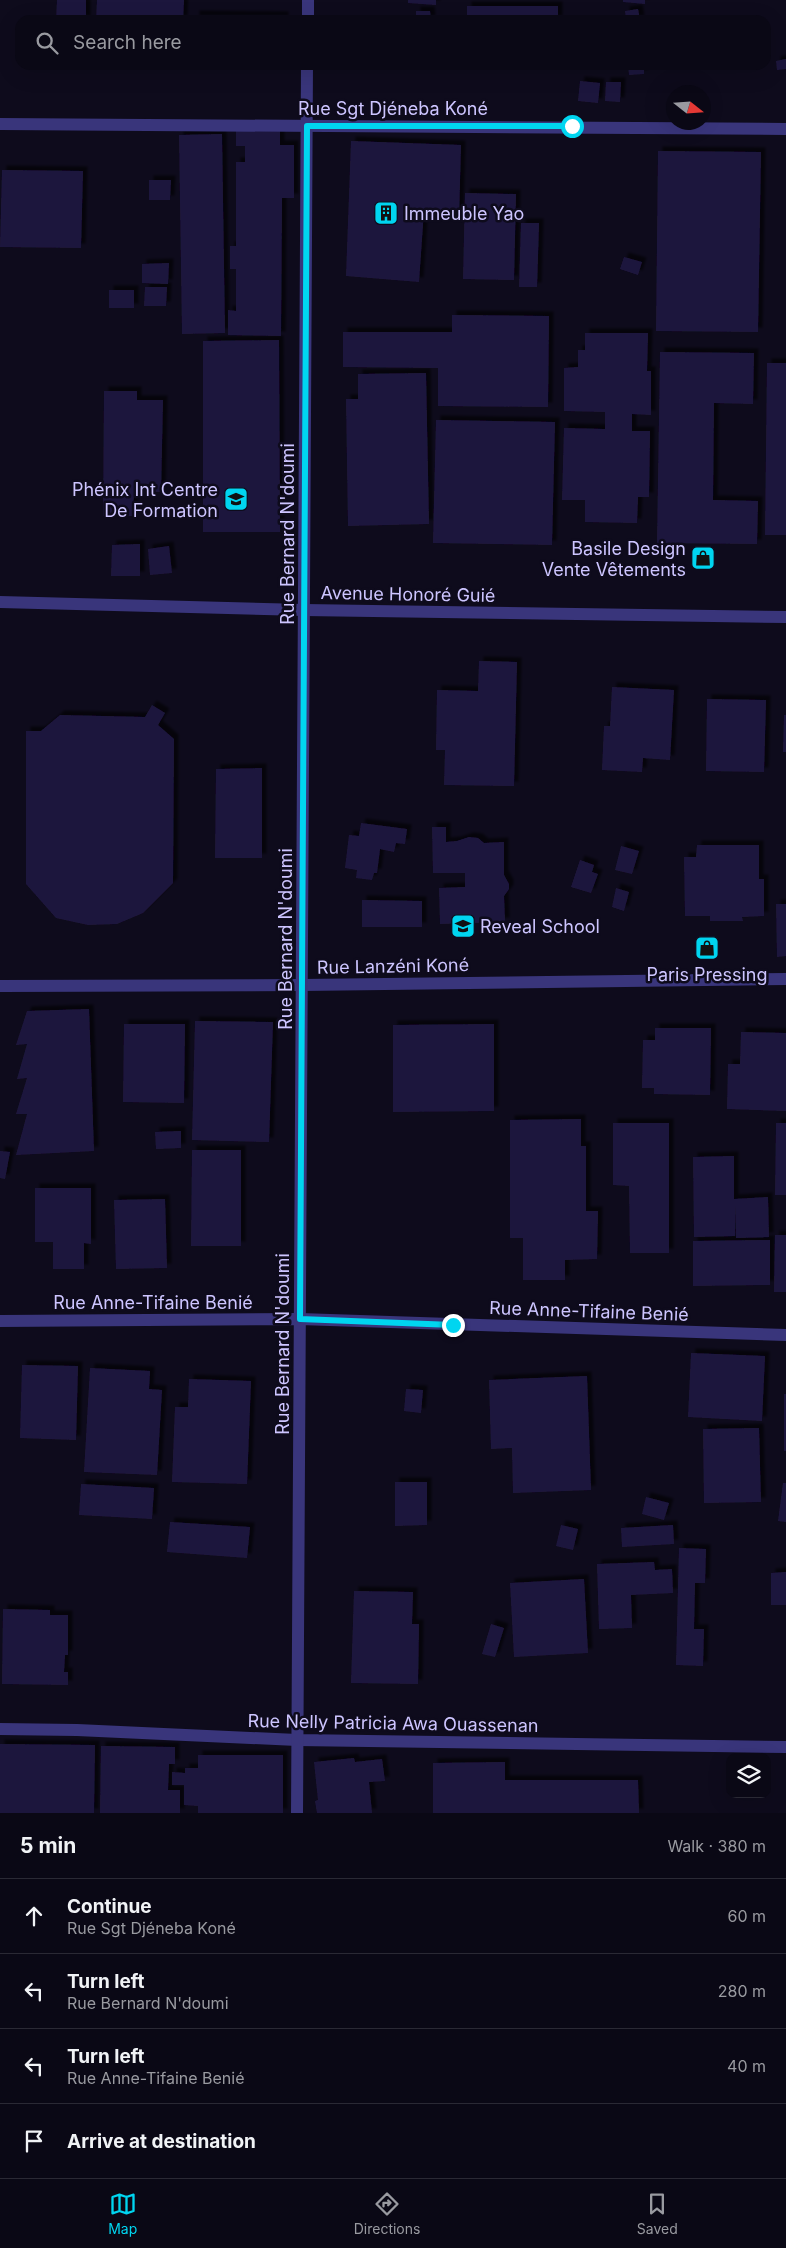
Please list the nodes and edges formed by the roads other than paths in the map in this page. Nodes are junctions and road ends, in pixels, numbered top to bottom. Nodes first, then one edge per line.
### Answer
1 (308, 0) edge
2 (308, 15) edge
3 (307, 70) edge
4 (0, 124) edge
5 (307, 126) junction
6 (786, 129) edge
7 (0, 602) edge
8 (304, 610) junction
9 (786, 618) edge
10 (786, 979) edge
11 (302, 985) junction
12 (0, 986) edge
13 (300, 1319) junction
14 (0, 1321) edge
15 (786, 1335) edge
16 (0, 1729) edge
17 (297, 1740) junction
18 (786, 1748) edge
19 (297, 1813) edge

1 - 2 street
3 - 5 street, Rue Bernard N'doumi
4 - 5 street, Rue Sgt Djéneba Koné
5 - 6 street, Rue Sgt Djéneba Koné
5 - 8 street, Rue Bernard N'doumi
7 - 8 street, Avenue Honoré Guié
8 - 9 street, Avenue Honoré Guié
8 - 11 street, Rue Bernard N'doumi
10 - 11 street, Rue Lanzéni Koné
11 - 12 street, Rue Lanzéni Koné
11 - 13 street, Rue Bernard N'doumi
13 - 14 street, Rue Anne-Tifaine Benié
13 - 15 street, Rue Anne-Tifaine Benié
13 - 17 street, Rue Bernard N'doumi
16 - 17 street, Rue Nelly Patricia Awa Ouassenan
17 - 18 street, Rue Nelly Patricia Awa Ouassenan
17 - 19 street, Rue Bernard N'doumi

